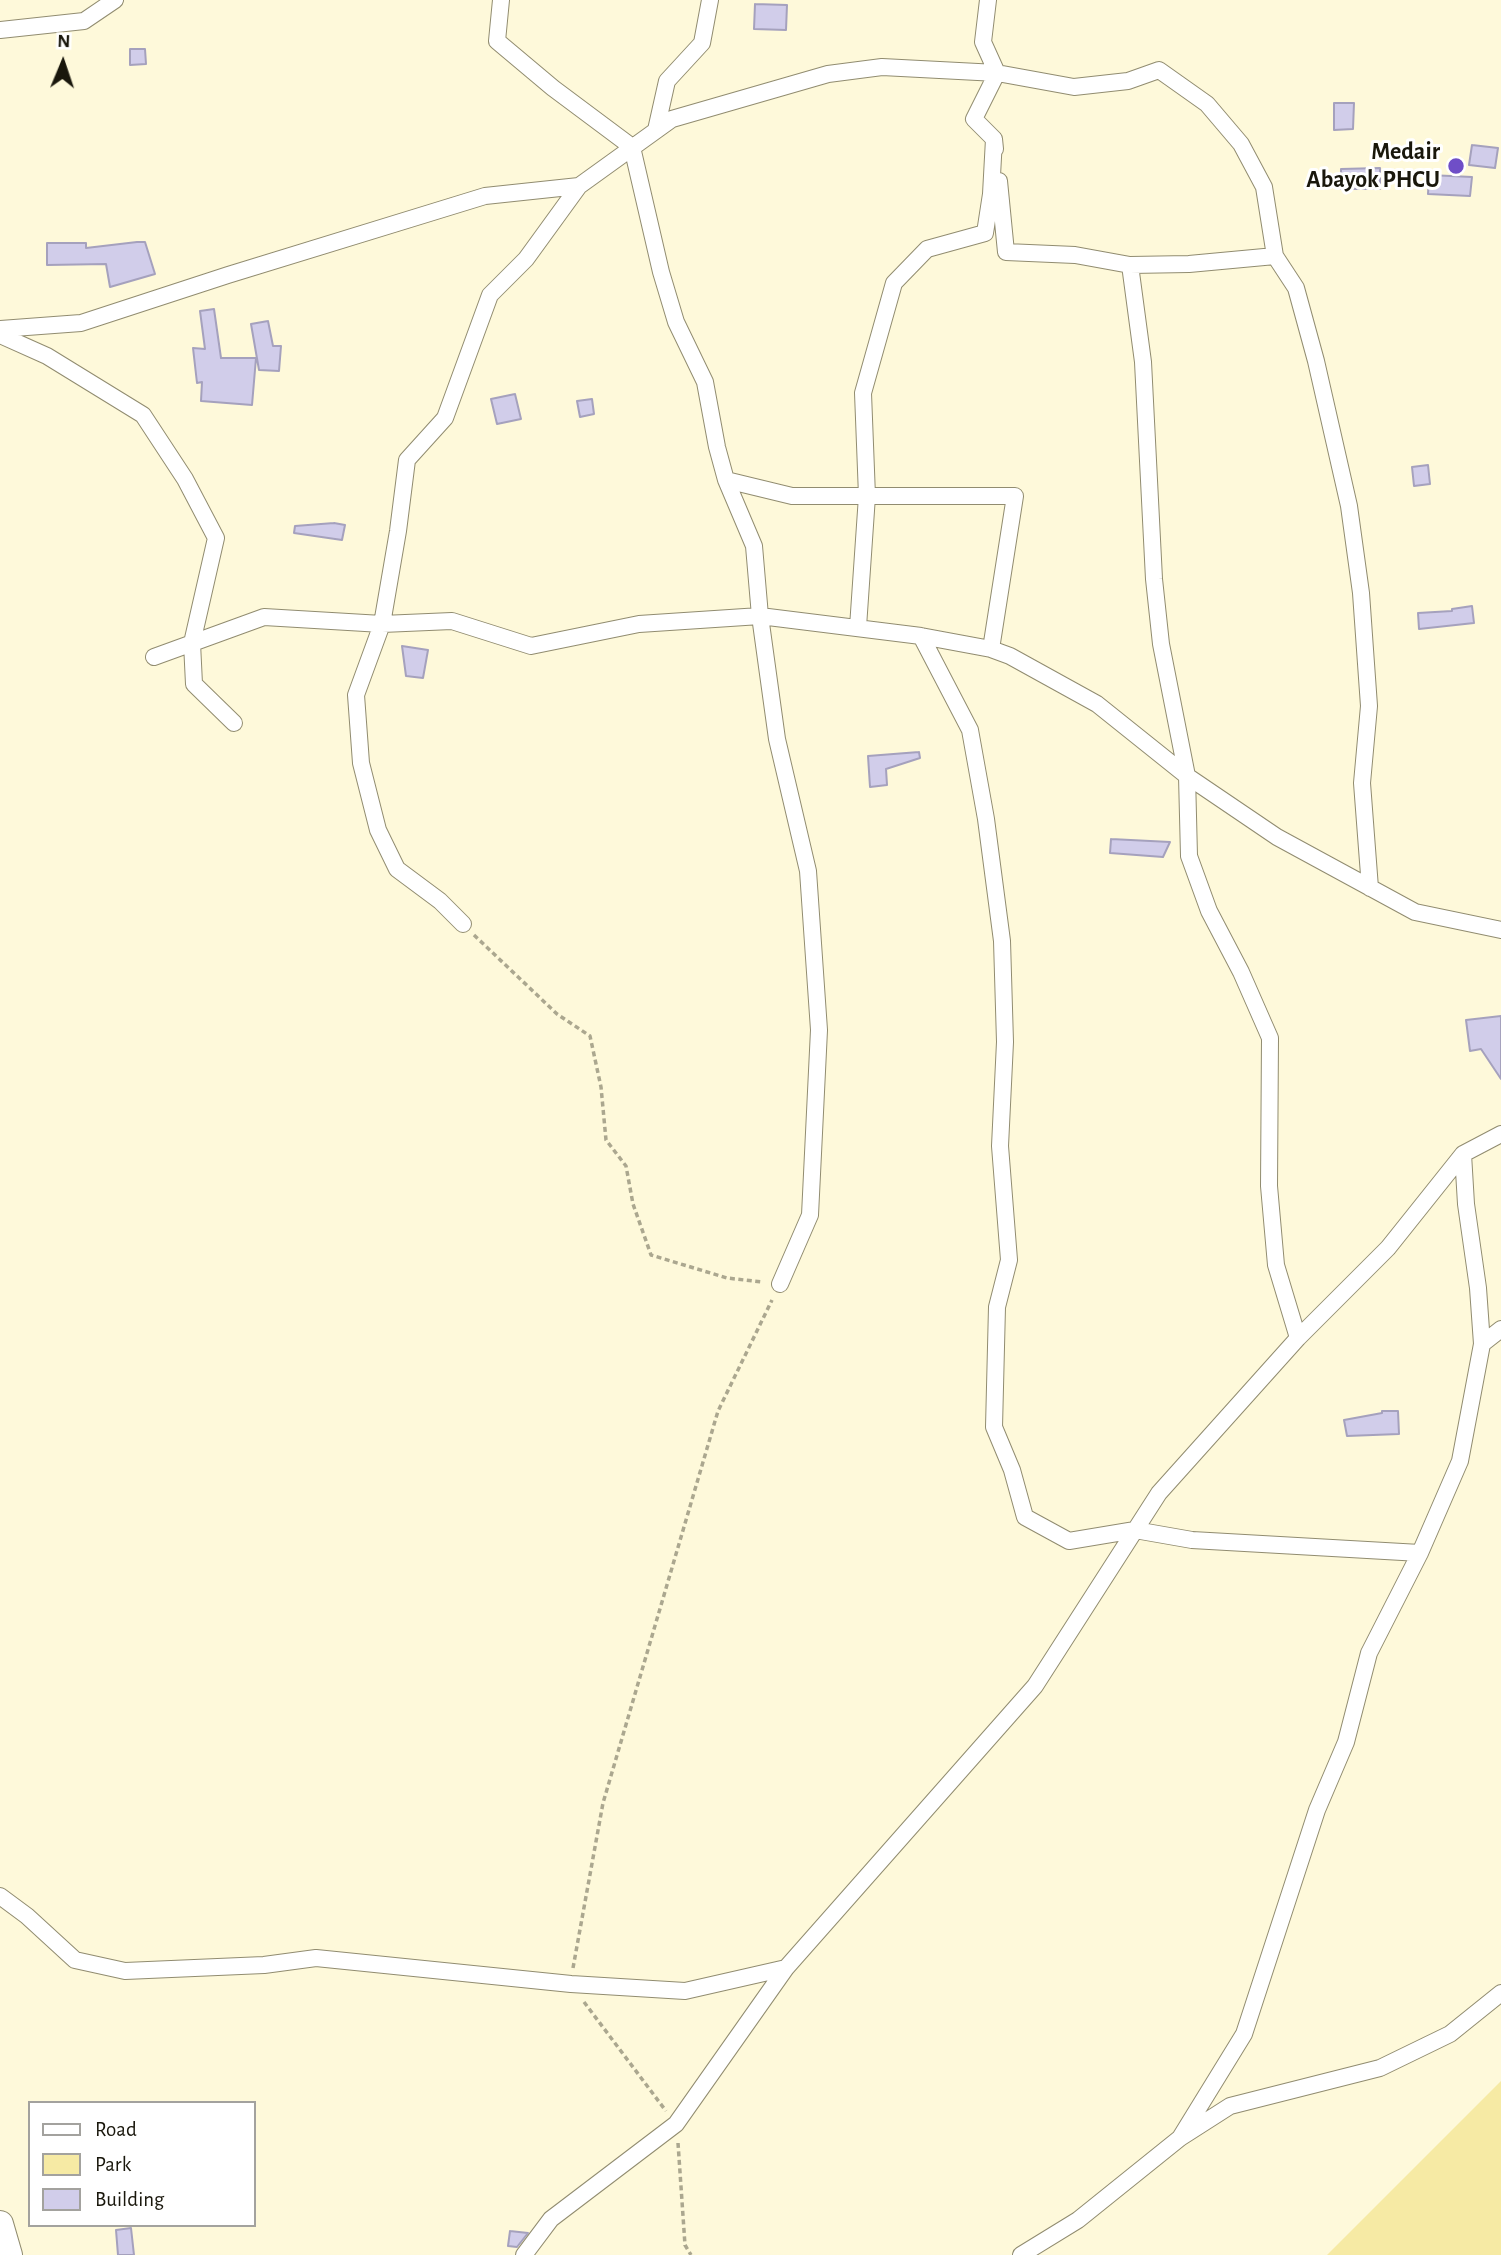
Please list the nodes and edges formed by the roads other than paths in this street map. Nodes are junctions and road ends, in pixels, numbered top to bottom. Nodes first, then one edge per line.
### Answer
1 (115, 0) edge
2 (501, 0) edge
3 (710, 0) edge
4 (988, 0) edge
5 (0, 30) edge
6 (997, 73) junction
7 (656, 130) junction
8 (994, 139) junction
9 (632, 147) junction
10 (579, 186) junction
11 (1275, 256) junction
12 (1129, 265) junction
13 (0, 330) edge
14 (0, 335) edge
15 (726, 480) junction
16 (867, 496) junction
17 (760, 615) junction
18 (382, 624) junction
19 (858, 627) junction
20 (921, 635) junction
21 (192, 643) junction
22 (991, 649) junction
23 (154, 657) dead end
24 (234, 723) dead end
25 (1187, 776) junction
26 (1370, 888) junction
27 (463, 924) road end
28 (1501, 930) edge
29 (1501, 1134) edge
30 (1462, 1154) junction
31 (780, 1284) road end
32 (1501, 1329) edge
33 (1298, 1338) junction
34 (1482, 1344) junction
35 (1135, 1530) junction
36 (1420, 1553) junction
37 (0, 1896) edge
38 (786, 1968) junction
39 (1501, 1993) edge
40 (1180, 2137) junction
41 (0, 2224) edge
42 (9, 2255) edge
43 (524, 2255) edge
44 (1021, 2255) edge

1 - 5 street
2 - 9 street
3 - 7 street
4 - 6 street
6 - 7 street
6 - 8 street
6 - 11 street
7 - 9 street
8 - 12 street
8 - 16 street
9 - 10 street
9 - 15 street
10 - 13 street
10 - 18 street
11 - 12 street
11 - 26 street
12 - 25 street
14 - 21 street
15 - 16 street
15 - 17 street
16 - 19 street
16 - 22 street
17 - 18 street
17 - 19 street
17 - 31 street
18 - 21 street
18 - 27 street
19 - 20 street
20 - 22 street
20 - 35 street
21 - 23 street
21 - 24 street
22 - 25 street
25 - 26 street
25 - 33 street
26 - 28 street
29 - 30 street
30 - 33 street
30 - 34 street
32 - 34 street
33 - 35 street
34 - 36 street
35 - 36 street
35 - 38 street
36 - 40 street
37 - 38 street
38 - 43 street
39 - 40 street
40 - 44 street
41 - 42 main road

